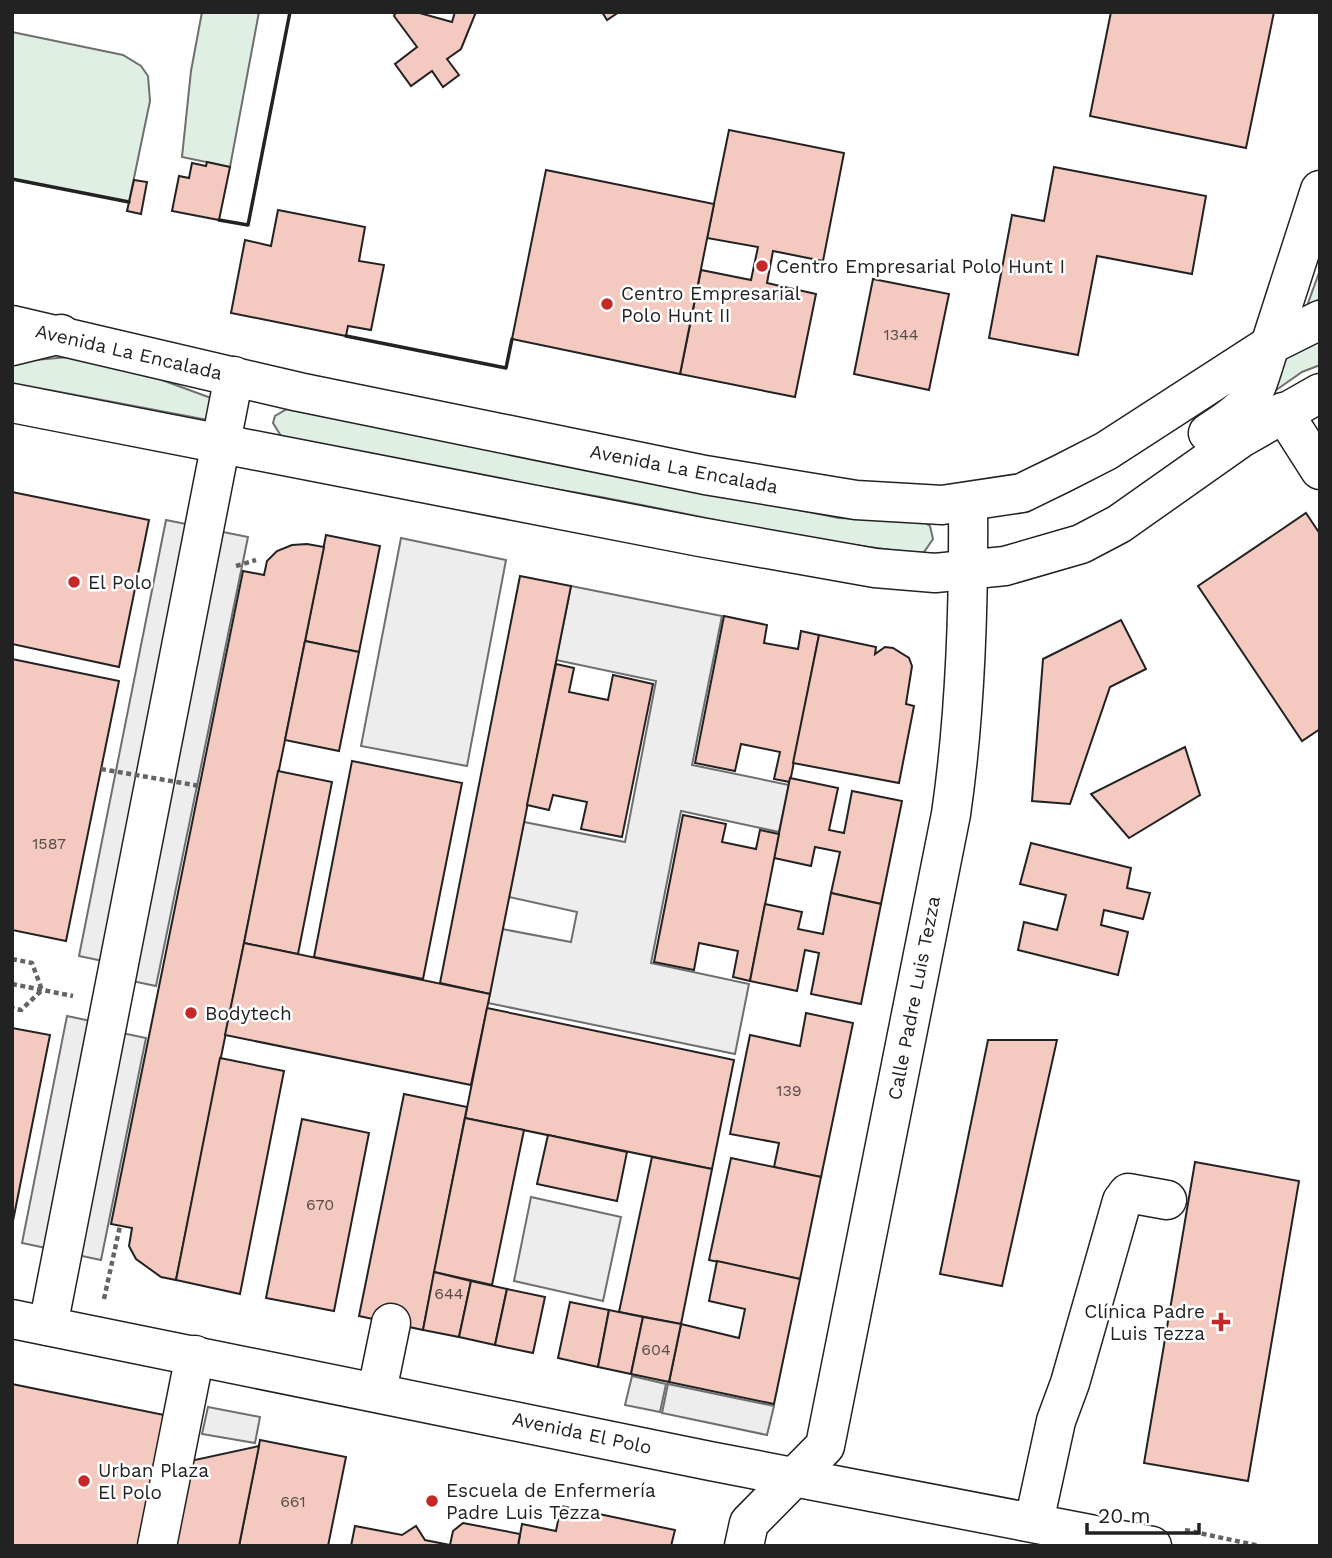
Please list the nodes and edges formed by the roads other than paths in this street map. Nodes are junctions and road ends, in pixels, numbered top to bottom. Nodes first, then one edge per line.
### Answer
1 (1320, 190) edge
2 (1320, 320) edge
3 (12, 325) edge
4 (61, 334) junction
5 (1270, 345) junction
6 (12, 346) edge
7 (234, 376) junction
8 (1320, 393) edge
9 (12, 403) edge
10 (1283, 412) junction
11 (221, 443) junction
12 (1320, 470) edge
13 (968, 503) junction
14 (1119, 524) junction
15 (968, 572) junction
16 (1167, 1200) dead end
17 (30, 1322) edge
18 (391, 1323) dead end
19 (195, 1355) junction
20 (377, 1391) junction
21 (794, 1477) junction
22 (1034, 1522) junction
23 (157, 1546) edge
24 (744, 1546) edge
25 (1152, 1546) edge

1 - 5 main road
2 - 5 main road, Avenida La Encalada
3 - 4 main road, Avenida La Encalada
4 - 6 main road
4 - 7 main road, Avenida La Encalada
5 - 13 main road, Avenida La Encalada
5 - 14 main road
7 - 11 main road
7 - 13 main road, Avenida La Encalada
8 - 10 main road
9 - 11 main road
10 - 12 main road
10 - 14 main road
11 - 15 main road
11 - 17 main road
13 - 15 main road, Calle Padre Luis Tezza
14 - 15 main road
15 - 21 main road, Calle Padre Luis Tezza
16 - 22 main road
17 - 19 main road, Avenida El Polo
18 - 20 main road
19 - 20 main road, Avenida El Polo
19 - 23 main road
20 - 21 main road, Avenida El Polo
21 - 22 main road, Avenida El Polo
21 - 24 main road, Calle Padre Luis Tezza
22 - 25 main road, Avenida El Polo

